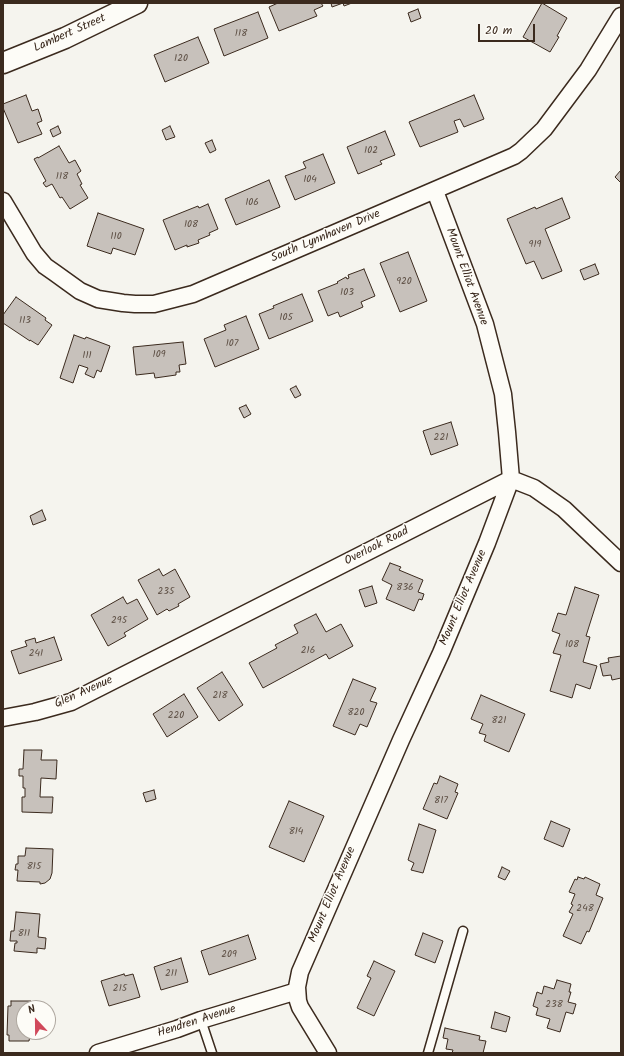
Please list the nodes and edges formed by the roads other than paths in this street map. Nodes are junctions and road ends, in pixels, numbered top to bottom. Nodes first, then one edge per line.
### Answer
1 (137, 3) edge
2 (621, 16) edge
3 (3, 63) edge
4 (435, 191) junction
5 (3, 201) edge
6 (511, 479) junction
7 (621, 563) edge
8 (118, 678) joint
9 (3, 718) edge
10 (463, 931) dead end
11 (297, 992) junction
12 (201, 1020) junction
13 (98, 1053) edge
14 (212, 1053) edge
15 (328, 1053) edge
16 (428, 1053) edge

1 - 3 street, Lambert Street
2 - 4 street, South Lynnhaven Drive
4 - 5 street, South Lynnhaven Drive
4 - 6 street, Mount Elliot Avenue
6 - 7 street
6 - 8 street, Overlook Road
6 - 11 street, Mount Elliot Avenue
8 - 9 street, Glen Avenue
10 - 16 lane
11 - 12 street, Hendren Avenue
11 - 15 street
12 - 13 street, Hendren Avenue
12 - 14 lane

